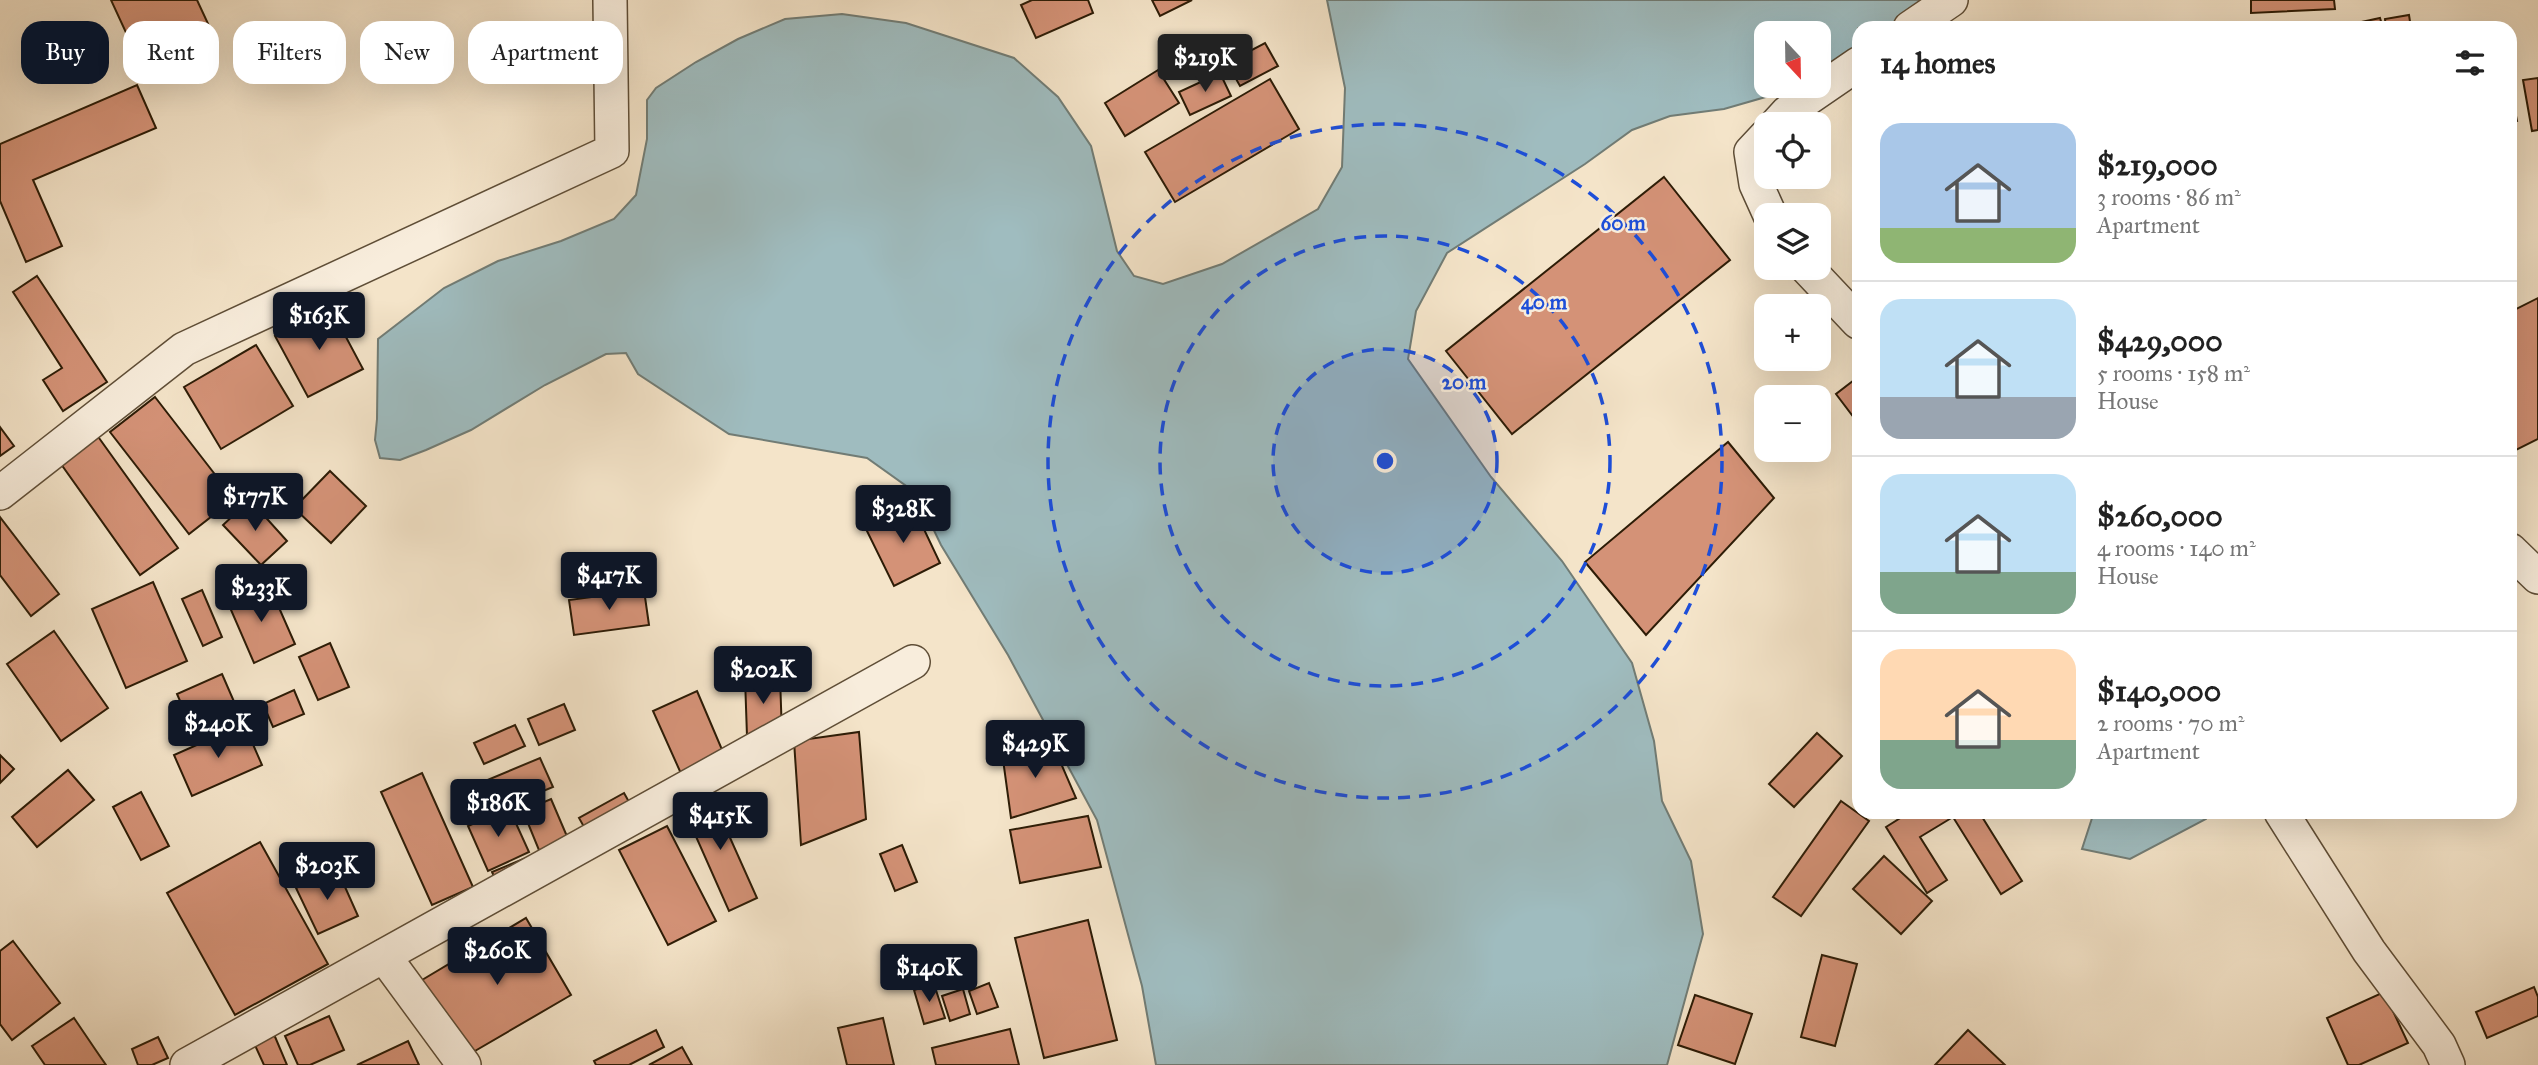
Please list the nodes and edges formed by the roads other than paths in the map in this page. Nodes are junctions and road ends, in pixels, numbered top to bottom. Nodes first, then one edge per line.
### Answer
1 (610, 0) edge
2 (1951, 0) edge
3 (1920, 21) edge
4 (1852, 68) edge
5 (1788, 112) edge
6 (1754, 149) edge
7 (1754, 171) edge
8 (1818, 280) edge
9 (1852, 316) edge
10 (0, 493) edge
11 (2517, 557) edge
12 (2538, 577) edge
13 (913, 662) dead end
14 (2285, 819) edge
15 (384, 956) junction
16 (187, 1065) edge
17 (464, 1065) edge
18 (2448, 1065) edge

1 - 10 street
2 - 3 street
4 - 5 street
6 - 7 street
8 - 9 street
11 - 12 street
13 - 15 street
14 - 18 street
15 - 16 street
15 - 17 street

